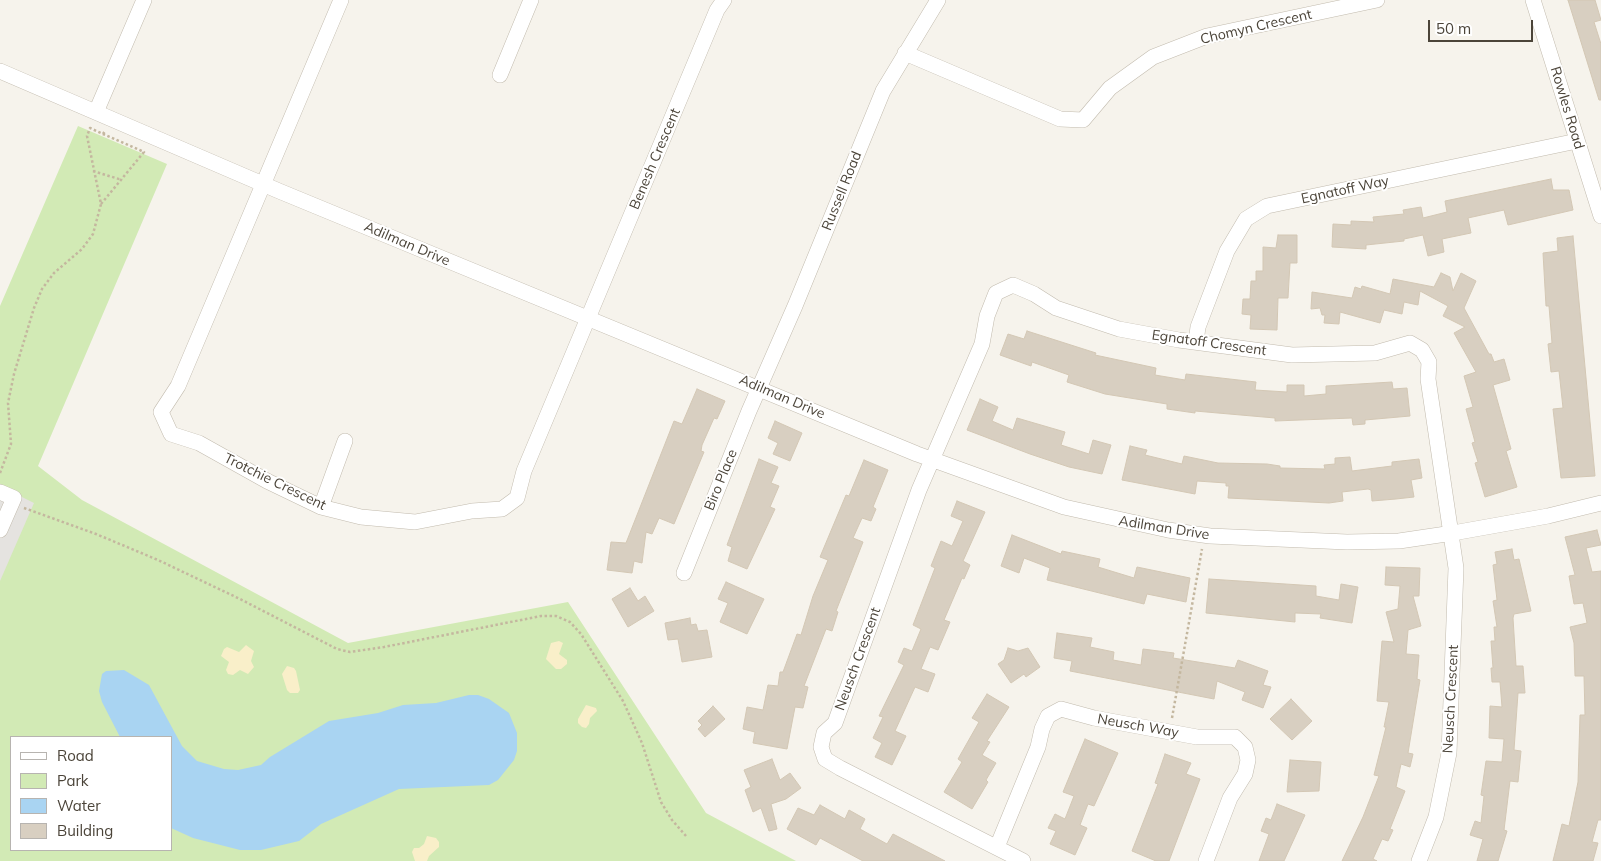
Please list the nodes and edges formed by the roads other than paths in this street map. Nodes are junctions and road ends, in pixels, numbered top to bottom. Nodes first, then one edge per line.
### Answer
1 (144, 0) edge
2 (340, 0) edge
3 (531, 0) edge
4 (724, 0) edge
5 (938, 0) edge
6 (1377, 0) edge
7 (1534, 0) edge
8 (906, 53) junction
9 (500, 75) dead end
10 (2, 76) edge
11 (96, 112) junction
12 (1578, 141) junction
13 (264, 184) junction
14 (1601, 216) edge
15 (588, 319) junction
16 (1196, 342) junction
17 (759, 388) junction
18 (346, 441) dead end
19 (933, 460) junction
20 (0, 492) edge
21 (1601, 503) edge
22 (321, 507) junction
23 (0, 530) edge
24 (1453, 534) junction
25 (684, 573) dead end
26 (997, 847) junction
27 (1023, 861) edge
28 (1206, 861) edge
29 (1419, 861) edge

1 - 11 street
2 - 13 street
3 - 9 street
4 - 15 street, Benesh Crescent
5 - 8 street, Russell Road
6 - 8 street, Chomyn Crescent
7 - 12 street, Rowles Road
8 - 17 street, Russell Road
10 - 11 street, Adilman Drive
11 - 13 street, Adilman Drive
12 - 14 street, Rowles Road
12 - 16 street, Egnatoff Way
13 - 15 street, Adilman Drive
13 - 22 street, Trotchie Crescent
15 - 17 street, Adilman Drive
15 - 22 street, Trotchie Crescent
16 - 19 street, Egnatoff Crescent
16 - 24 street, Egnatoff Crescent
17 - 19 street, Adilman Drive
17 - 25 street, Biro Place
18 - 22 street
19 - 24 street, Adilman Drive
19 - 26 street, Neusch Crescent
20 - 23 street
21 - 24 street, Adilman Drive
24 - 29 street, Neusch Crescent
26 - 27 street, Neusch Crescent
26 - 28 street, Neusch Way

